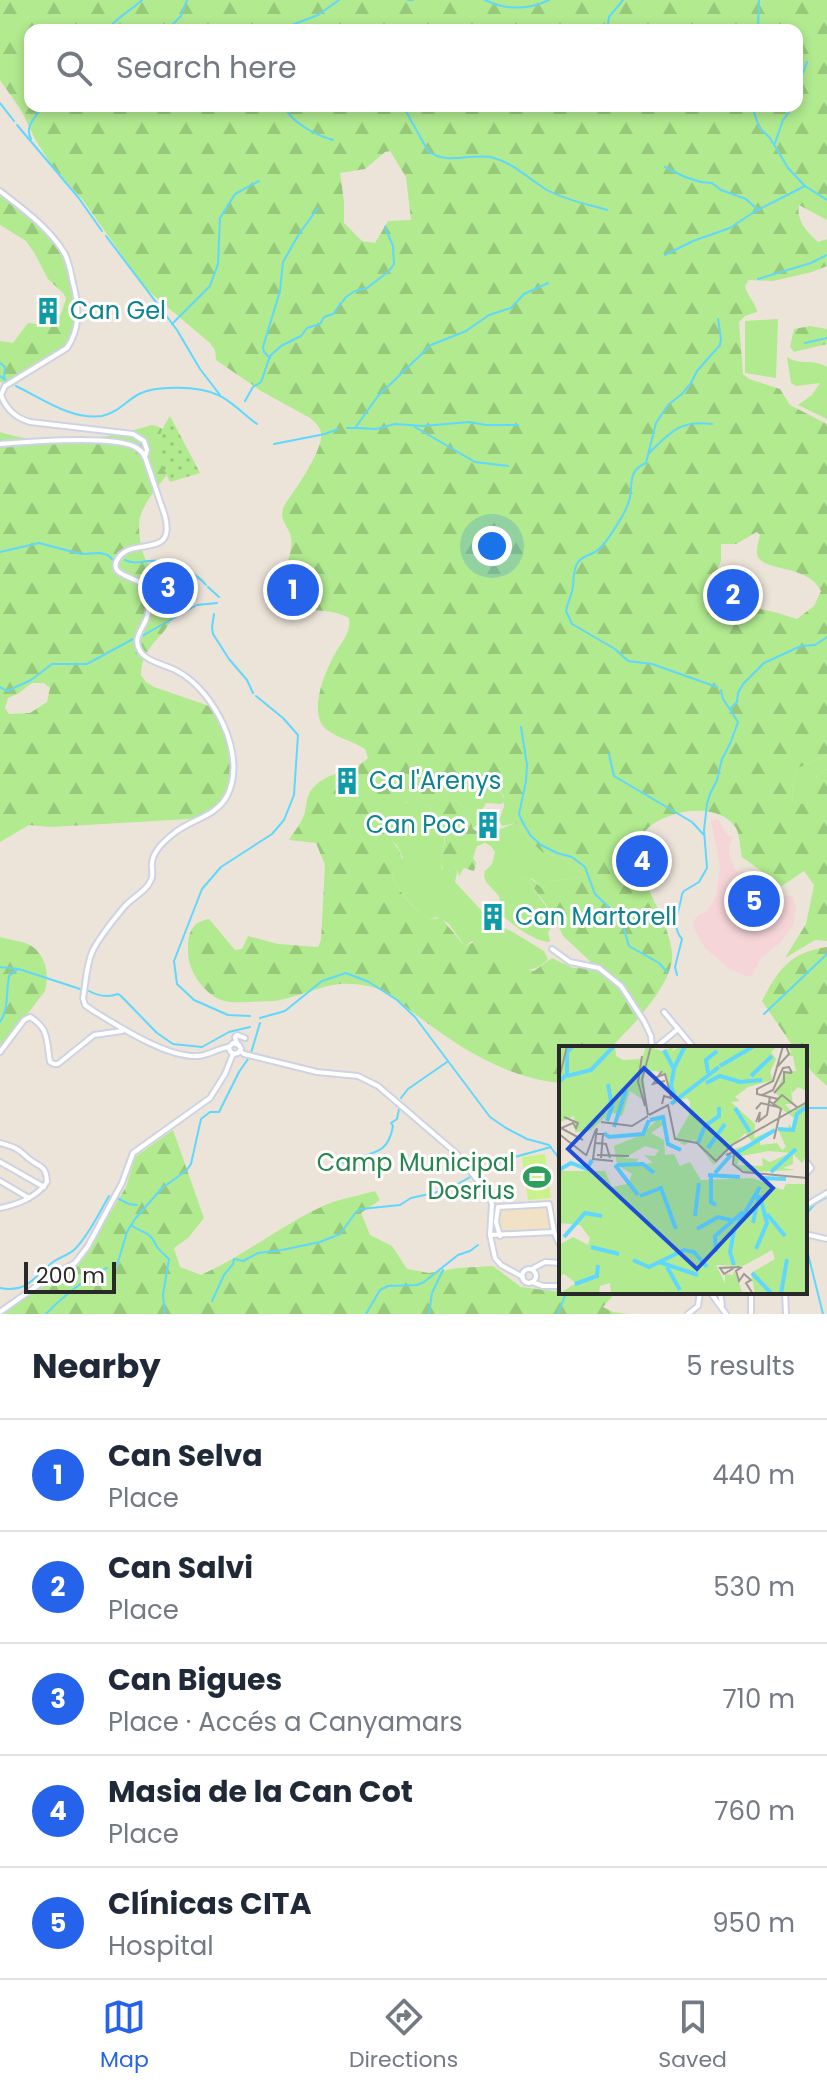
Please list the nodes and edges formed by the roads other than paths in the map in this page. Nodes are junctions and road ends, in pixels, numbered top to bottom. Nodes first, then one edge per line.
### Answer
1 (0, 191) edge
2 (0, 444) edge
3 (145, 457) junction
4 (552, 949) dead end
5 (664, 1012) dead end
6 (678, 1029) junction
7 (124, 1030) junction
8 (245, 1038) dead end
9 (237, 1043) junction
10 (653, 1046) edge
11 (656, 1046) edge
12 (692, 1046) edge
13 (229, 1047) junction
14 (240, 1051) junction
15 (0, 1052) edge
16 (233, 1054) junction
17 (0, 1143) edge
18 (0, 1162) edge
19 (0, 1181) edge
20 (44, 1187) junction
21 (827, 1193) edge
22 (29, 1198) junction
23 (807, 1205) edge
24 (0, 1207) edge
25 (554, 1232) junction
26 (807, 1234) edge
27 (490, 1235) junction
28 (500, 1236) junction
29 (827, 1239) edge
30 (559, 1243) edge
31 (559, 1261) edge
32 (530, 1275) junction
33 (559, 1286) edge
34 (700, 1294) edge
35 (712, 1294) edge
36 (720, 1294) edge
37 (785, 1294) edge
38 (722, 1308) junction
39 (0, 1312) edge
40 (688, 1314) edge
41 (726, 1314) edge
42 (786, 1314) edge

1 - 3 street
2 - 3 street
3 - 7 street
4 - 10 street
5 - 6 street
6 - 11 street
6 - 12 street
7 - 13 street
7 - 15 street
8 - 9 street
9 - 13 street
9 - 14 street
13 - 16 street
14 - 16 street
14 - 27 street
16 - 39 street
17 - 20 street
18 - 20 street
19 - 22 street
20 - 22 street
21 - 23 street
22 - 24 street
25 - 28 street
25 - 28 street
25 - 30 street
26 - 29 street
27 - 28 street
27 - 32 street
31 - 32 street
32 - 33 street
34 - 40 street
35 - 38 street
36 - 38 street
37 - 42 street
38 - 41 street

